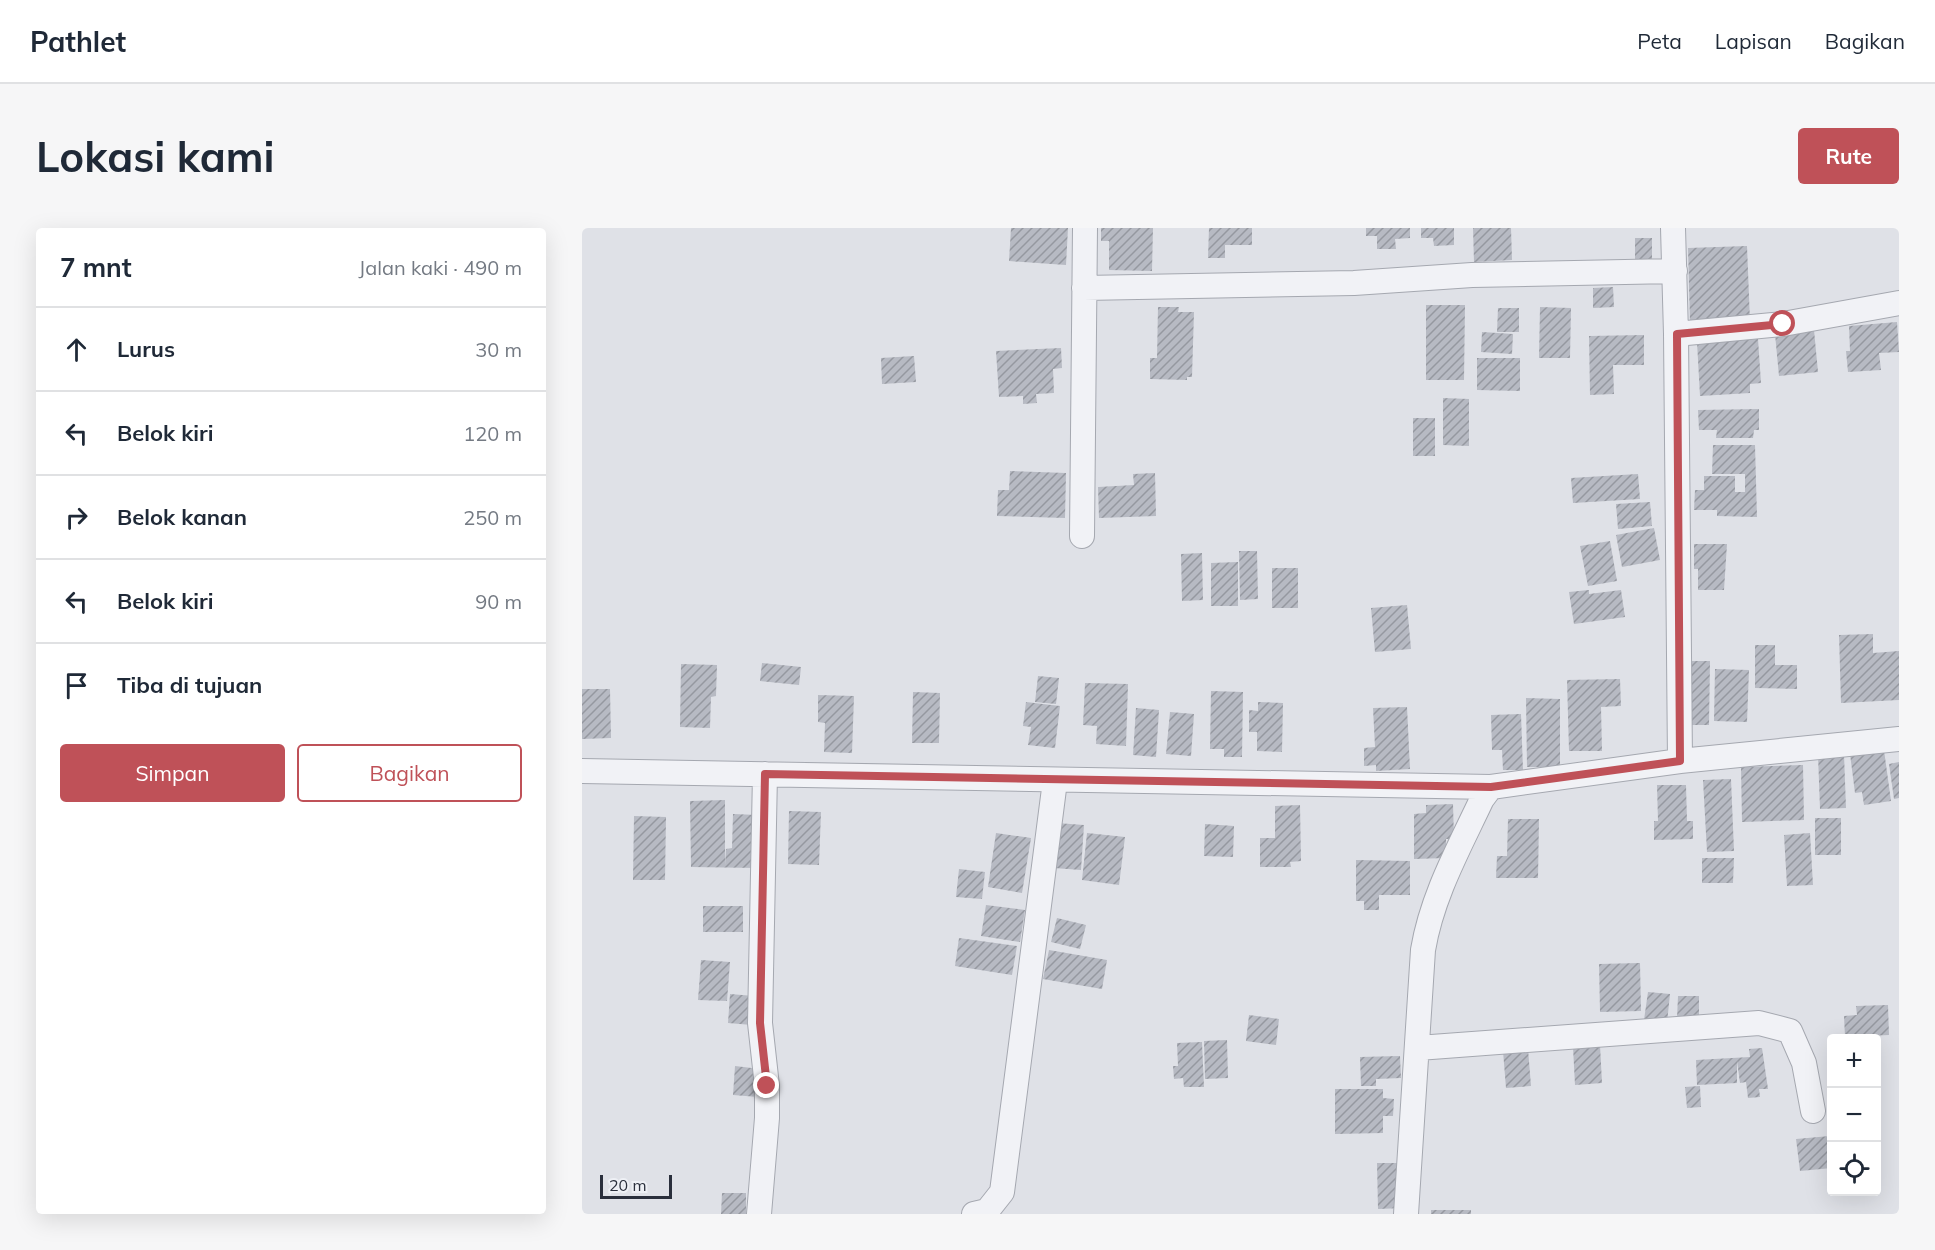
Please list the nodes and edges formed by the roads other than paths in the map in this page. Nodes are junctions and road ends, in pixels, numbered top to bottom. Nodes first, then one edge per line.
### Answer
1 (1085, 228) edge
2 (1673, 228) edge
3 (1675, 271) junction
4 (1084, 288) junction
5 (1899, 303) edge
6 (1677, 334) junction
7 (1082, 536) dead end
8 (1899, 739) edge
9 (1680, 761) junction
10 (582, 771) edge
11 (765, 774) junction
12 (1055, 781) junction
13 (1491, 787) junction
14 (1418, 1048) junction
15 (1813, 1111) dead end
16 (759, 1214) edge
17 (974, 1214) edge
18 (1406, 1214) edge

1 - 4 street
2 - 3 street
3 - 4 street
3 - 6 street
4 - 7 street
5 - 6 street
6 - 9 street
8 - 9 street
9 - 13 street
10 - 11 street
11 - 12 street
11 - 16 street
12 - 13 street
12 - 17 street
13 - 14 street
14 - 15 street
14 - 18 street

